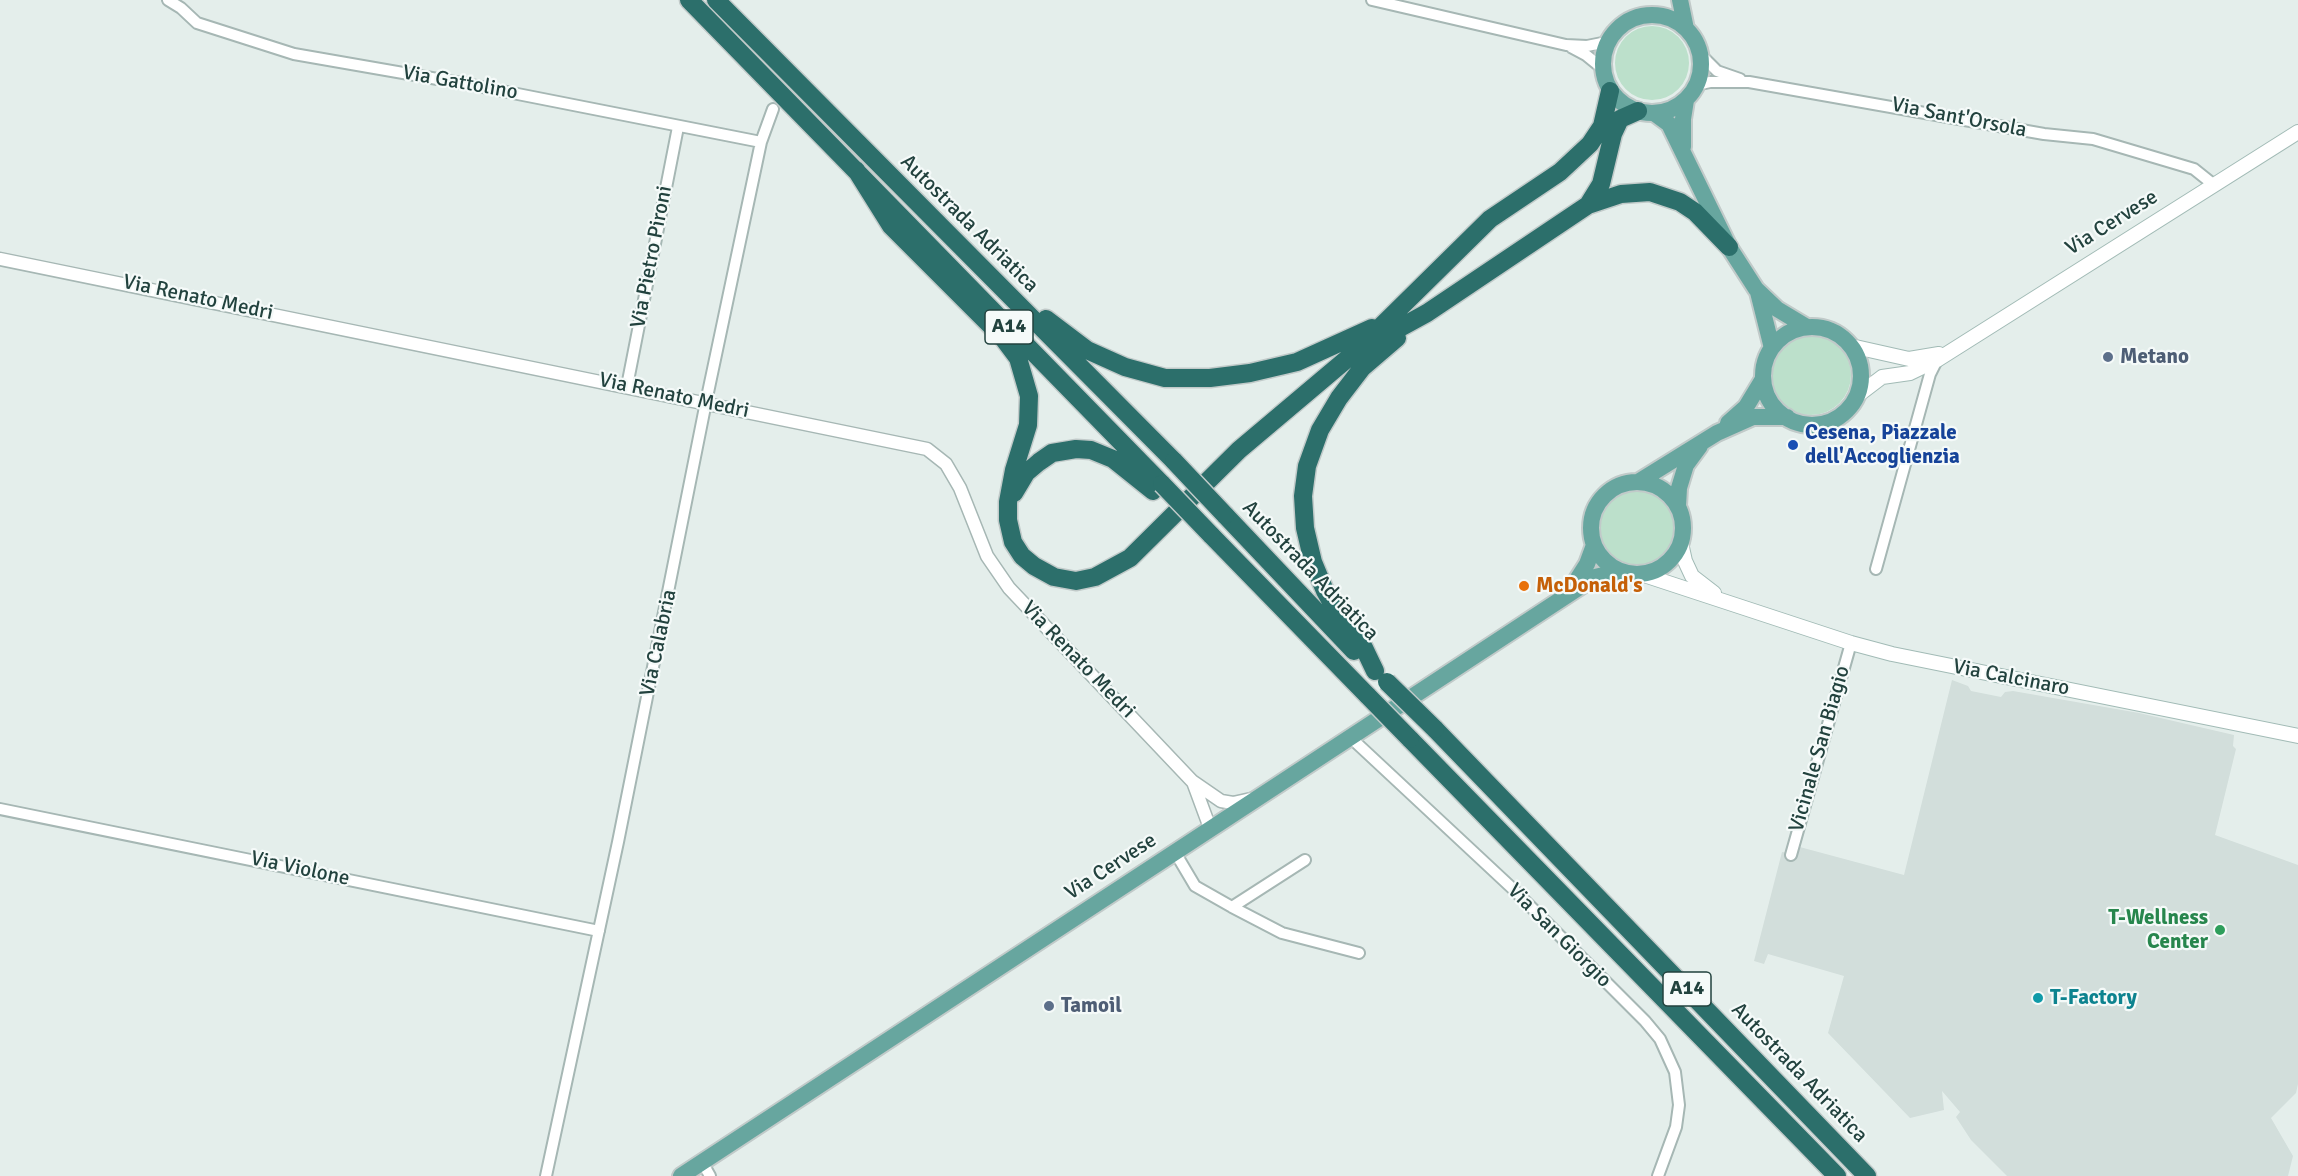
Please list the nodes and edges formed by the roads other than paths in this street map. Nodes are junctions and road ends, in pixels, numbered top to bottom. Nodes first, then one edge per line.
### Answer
1 (168, 0) edge
2 (689, 0) edge
3 (716, 0) edge
4 (1372, 0) edge
5 (1660, 0) edge
6 (1680, 0) edge
7 (1644, 15) junction
8 (1686, 29) junction
9 (1607, 42) junction
10 (1566, 45) junction
11 (1700, 54) junction
12 (1602, 68) junction
13 (1749, 81) junction
14 (1696, 85) junction
15 (1610, 91) junction
16 (1686, 100) junction
17 (773, 110) dead end
18 (1646, 112) junction
19 (678, 127) junction
20 (2298, 132) edge
21 (761, 142) junction
22 (1684, 157) junction
23 (856, 170) junction
24 (2214, 185) junction
25 (1588, 205) junction
26 (1729, 247) junction
27 (962, 249) junction
28 (0, 259) edge
29 (1756, 289) junction
30 (1427, 313) junction
31 (1389, 320) junction
32 (1807, 327) junction
33 (1851, 346) junction
34 (1772, 348) junction
35 (1950, 351) junction
36 (1354, 353) junction
37 (1937, 360) junction
38 (1910, 373) junction
39 (1763, 379) junction
40 (627, 386) junction
41 (1925, 391) junction
42 (1857, 396) junction
43 (706, 402) junction
44 (1786, 417) junction
45 (1712, 436) junction
46 (1638, 482) junction
47 (1158, 489) junction
48 (1008, 502) junction
49 (1678, 506) junction
50 (1681, 543) junction
51 (1594, 545) junction
52 (1876, 569) dead end
53 (1620, 571) junction
54 (1641, 574) junction
55 (1566, 595) junction
56 (1728, 601) junction
57 (1851, 643) junction
58 (1381, 676) junction
59 (2298, 736) edge
60 (1350, 737) junction
61 (1192, 781) junction
62 (1255, 798) junction
63 (0, 809) edge
64 (1210, 828) junction
65 (1178, 850) junction
66 (1791, 855) dead end
67 (1305, 860) dead end
68 (1232, 907) junction
69 (599, 932) junction
70 (1359, 952) dead end
71 (706, 1169) edge
72 (546, 1176) edge
73 (681, 1176) edge
74 (1658, 1176) edge
75 (1836, 1176) edge
76 (1867, 1176) edge

1 - 19 street, Via Gattolino
2 - 23 highway, Autostrada Adriatica / A14
3 - 27 highway, Autostrada Adriatica / A14
4 - 10 street
5 - 7 main road
6 - 8 main road
7 - 8 main road
7 - 9 main road
8 - 11 main road
9 - 10 street
9 - 12 main road
10 - 12 street
11 - 13 street
11 - 14 main road
12 - 15 main road
13 - 14 street, Via Sant'Orsola
13 - 24 street, Via Sant'Orsola
14 - 16 main road
15 - 18 main road
15 - 31 highway
16 - 18 main road
16 - 22 main road
17 - 21 street, Via Calabria
18 - 22 main road
18 - 25 highway
19 - 21 street, Via Gattolino
19 - 40 street, Via Pietro Pironi
20 - 24 main road, Via Cervese
21 - 43 street, Via Calabria
22 - 26 main road
23 - 47 highway, Autostrada Adriatica / A14
23 - 48 highway
24 - 35 main road, Via Cervese
25 - 26 highway
25 - 30 highway
26 - 29 main road
27 - 31 highway
27 - 58 highway, Autostrada Adriatica / A14, bridge
28 - 40 street, Via Renato Medri
29 - 32 main road
29 - 34 main road
30 - 36 highway
30 - 58 highway
31 - 36 highway
32 - 33 main road
32 - 34 main road
33 - 35 main road, Via Cervese
33 - 42 main road
34 - 39 main road
35 - 37 main road, Via Cervese
36 - 48 highway
37 - 38 main road, Via Cervese
37 - 41 street
38 - 41 street
38 - 42 main road, Via Cervese
39 - 44 main road
39 - 45 main road
40 - 43 street, Via Renato Medri
41 - 52 street
42 - 44 main road
43 - 61 street, Via Renato Medri
43 - 69 street, Via Calabria
44 - 45 main road
45 - 46 main road
45 - 49 main road
46 - 49 main road
46 - 51 main road
47 - 48 highway
47 - 75 highway, Autostrada Adriatica / A14, bridge
49 - 50 main road
50 - 54 main road
50 - 56 main road, Via Calcinaro
51 - 53 main road
51 - 55 main road, Via Cervese
53 - 54 main road
53 - 55 main road, Via Cervese
54 - 56 main road, Via Calcinaro
55 - 60 main road, Via Cervese
56 - 57 main road, Via Calcinaro
57 - 59 main road, Via Calcinaro
57 - 66 street, Vicinale San Biagio
58 - 76 highway, Autostrada Adriatica / A14, bridge
60 - 62 main road, Via Cervese
60 - 74 street, Via San Giorgio
61 - 62 street, Via Renato Medri
61 - 64 street, Via Renato Medri
62 - 64 main road, Via Cervese
63 - 69 street, Via Violone
64 - 65 main road, Via Cervese
65 - 68 street
65 - 71 main road, Via Cervese
67 - 68 street
68 - 70 street
69 - 72 street, Via Calabria
71 - 73 main road, Via Cervese

